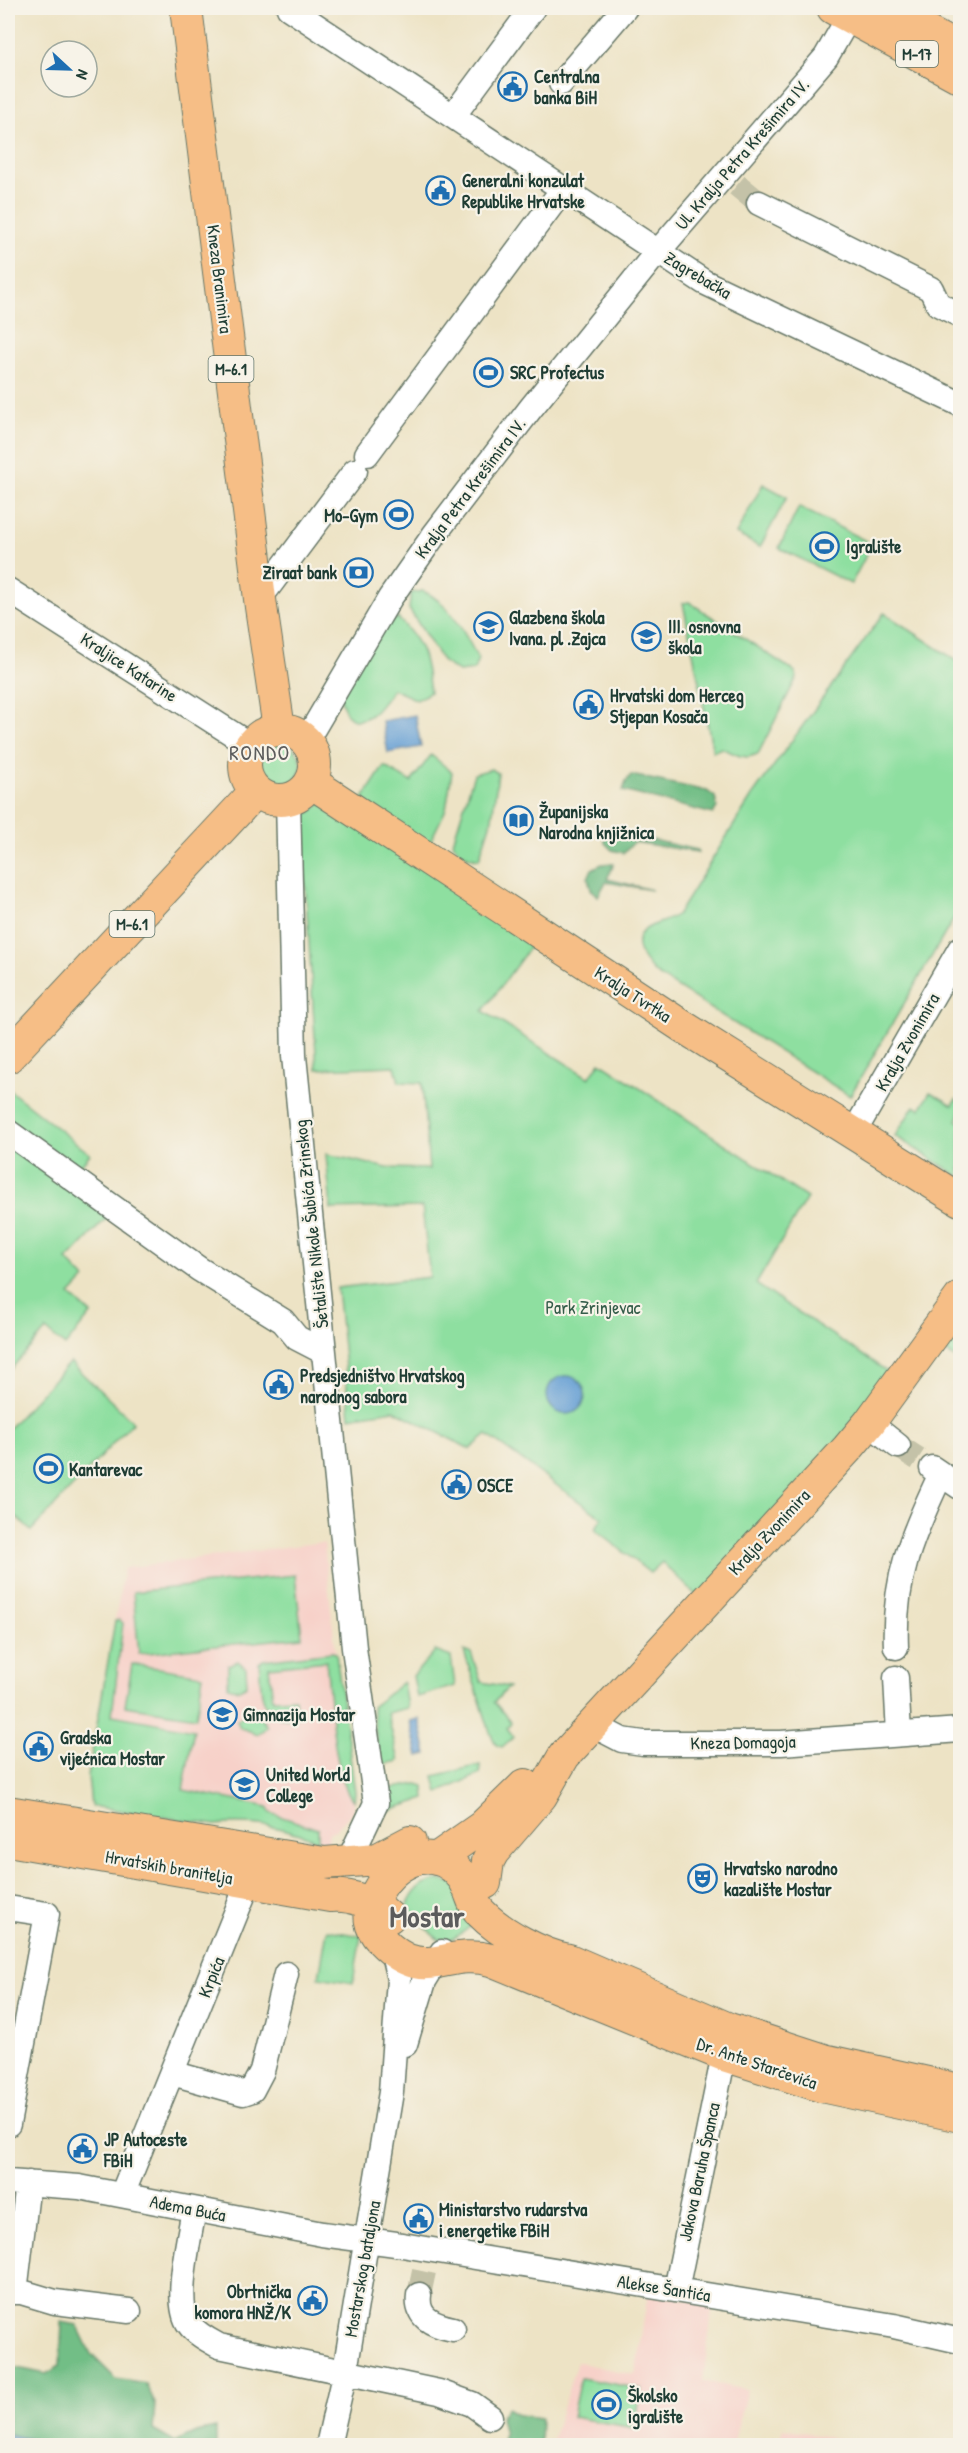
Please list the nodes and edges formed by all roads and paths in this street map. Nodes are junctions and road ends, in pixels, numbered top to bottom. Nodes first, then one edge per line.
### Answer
1 (186, 8) edge
2 (289, 8) edge
3 (533, 8) edge
4 (625, 8) edge
5 (870, 13) edge
6 (960, 50) edge
7 (960, 77) edge
8 (561, 83) dead end
9 (453, 116) junction
10 (555, 200) dead end
11 (759, 203) tunnel mouth
12 (658, 252) junction
13 (960, 315) edge
14 (960, 404) edge
15 (8, 590) edge
16 (260, 598) junction
17 (293, 735) junction
18 (250, 745) junction
19 (299, 790) junction
20 (256, 791) junction
21 (960, 949) edge
22 (8, 1056) edge
23 (8, 1132) edge
24 (853, 1134) junction
25 (960, 1200) edge
26 (960, 1298) edge
27 (324, 1352) junction
28 (869, 1423) junction
29 (898, 1446) tunnel mouth
30 (944, 1476) edge
31 (896, 1647) dead end
32 (896, 1678) dead end
33 (591, 1724) junction
34 (960, 1730) edge
35 (899, 1734) junction
36 (564, 1756) junction
37 (8, 1812) edge
38 (8, 1840) edge
39 (445, 1853) junction
40 (338, 1860) junction
41 (393, 1870) junction
42 (249, 1881) junction
43 (485, 1898) junction
44 (8, 1908) edge
45 (371, 1913) junction
46 (392, 1950) junction
47 (445, 1951) junction
48 (565, 1973) junction
49 (286, 1974) dead end
50 (724, 2055) junction
51 (172, 2073) junction
52 (960, 2090) edge
53 (391, 2092) junction
54 (960, 2116) edge
55 (8, 2124) edge
56 (18, 2182) edge
57 (122, 2195) junction
58 (194, 2209) junction
59 (367, 2240) junction
60 (11, 2290) edge
61 (676, 2290) junction
62 (419, 2295) tunnel mouth
63 (129, 2311) dead end
64 (453, 2329) dead end
65 (960, 2341) edge
66 (345, 2371) junction
67 (490, 2417) dead end
68 (328, 2445) edge

1 - 16 main road, Kneza Branimira / M-6.1
2 - 9 street, Zagrebačka
3 - 9 street
4 - 8 street
5 - 6 main road, M-17
5 - 7 main road, M-17
5 - 12 street, Ul. Kralja Petra Krešimira IV.
9 - 12 street, Zagrebačka
10 - 16 street
11 - 13 street
12 - 14 street, Zagrebačka
12 - 17 street, Kralja Petra Krešimira IV.
15 - 18 street, Kraljice Katarine
16 - 17 main road, Kneza Branimira / M-6.1
17 - 18 main road
17 - 19 main road, M-6.1
18 - 20 main road
19 - 20 main road
19 - 24 main road, Kralja Tvrtka
19 - 27 street, Šetalište Nikole Šubića Zrinskog
20 - 22 main road, M-6.1
21 - 24 street, Kralja Zvonimira
23 - 27 street
24 - 25 main road, Kralja Tvrtka
26 - 28 main road, Kralja Zvonimira
27 - 40 street, Šetalište Nikole Šubića Zrinskog
28 - 29 street
28 - 33 main road, Kralja Zvonimira
30 - 31 street
32 - 35 street
33 - 35 street, Kneza Domagoja
33 - 36 main road, Kralja Zvonimira
34 - 35 street, Kneza Domagoja
36 - 39 main road, Kralja Zvonimira
36 - 43 main road, Kralja Zvonimira
37 - 40 main road
38 - 42 main road, Hrvatskih branitelja
39 - 40 main road
39 - 41 main road
39 - 43 main road
40 - 41 main road
41 - 45 main road
42 - 45 main road, Hrvatskih branitelja
42 - 51 street, Krpića
43 - 47 main road
43 - 48 main road, Dr. Ante Starčevića
44 - 55 street
45 - 46 main road
45 - 47 main road
46 - 47 main road, Dr. Ante Starčevića
46 - 53 street, Mostarskog bataljona
47 - 48 main road, Dr. Ante Starčevića
47 - 53 street, Mostarskog bataljona
48 - 50 main road, Dr. Ante Starčevića
48 - 52 main road
49 - 51 street
50 - 54 main road, Dr. Ante Starčevića
50 - 61 street, Jakova Baruha Španca
51 - 57 street, Krpića
53 - 59 street, Mostarskog bataljona
56 - 57 street, Adema Buća
56 - 60 street
57 - 58 street, Adema Buća
58 - 59 street, Adema Buća
58 - 66 street
59 - 61 street, Alekse Šantića
59 - 66 street, Mostarskog bataljona
60 - 63 street
61 - 65 street, Alekse Šantića
62 - 64 street
66 - 67 street
66 - 68 street, Mostarskog bataljona

